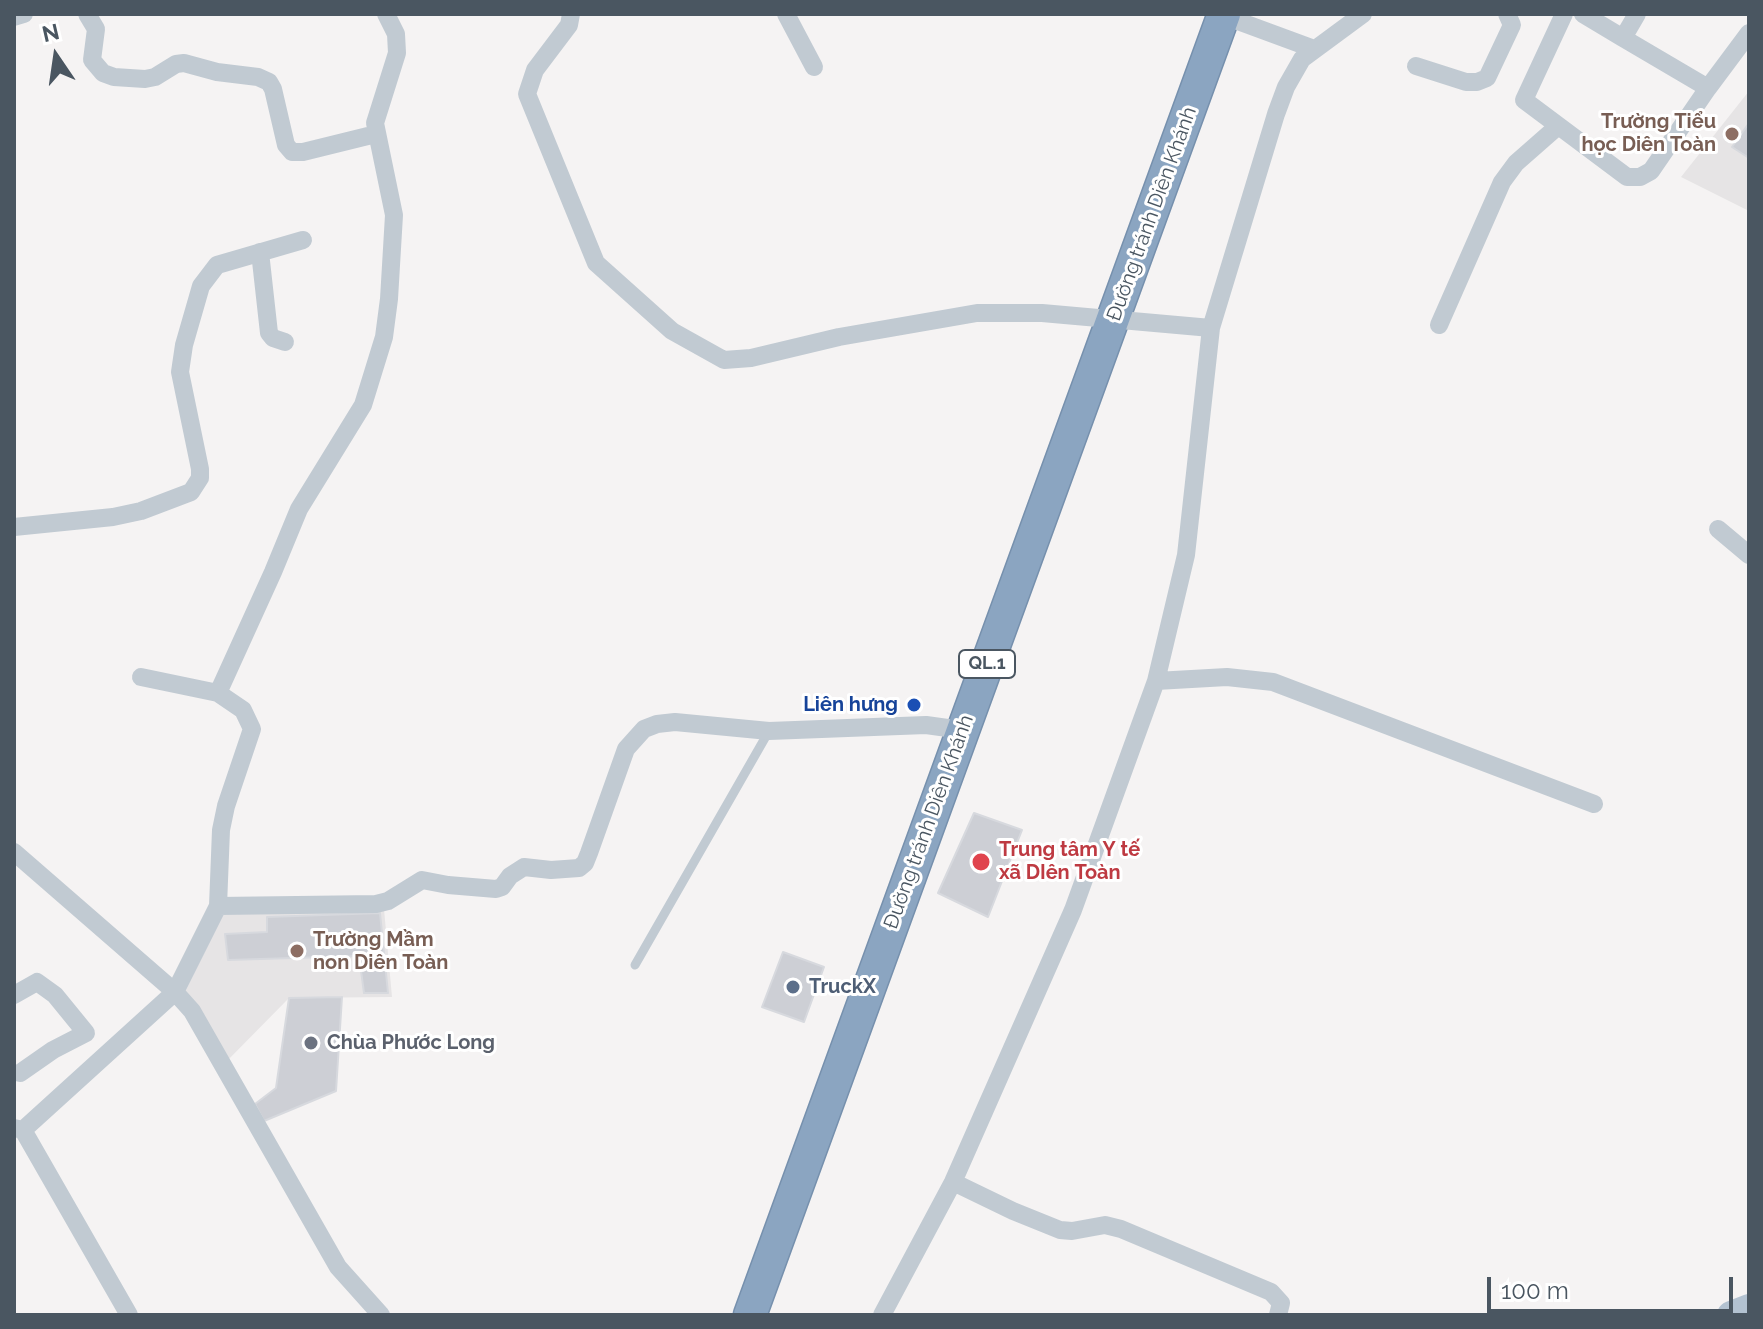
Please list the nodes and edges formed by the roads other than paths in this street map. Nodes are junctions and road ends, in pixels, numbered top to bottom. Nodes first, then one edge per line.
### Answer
1 (24, 14) edge
2 (87, 14) edge
3 (386, 14) edge
4 (571, 14) edge
5 (786, 14) edge
6 (1363, 14) edge
7 (1507, 14) edge
8 (1564, 14) edge
9 (1583, 14) edge
10 (1637, 14) edge
11 (1222, 15) edge
12 (14, 17) edge
13 (1749, 33) edge
14 (1623, 38) junction
15 (1314, 49) junction
16 (1416, 66) dead end
17 (814, 67) dead end
18 (1708, 88) junction
19 (1557, 127) junction
20 (376, 134) junction
21 (303, 240) dead end
22 (260, 252) junction
23 (1115, 318) junction
24 (1439, 325) dead end
25 (1211, 328) junction
26 (285, 342) dead end
27 (14, 527) edge
28 (1718, 529) dead end
29 (1749, 555) edge
30 (141, 677) dead end
31 (1156, 681) junction
32 (218, 693) junction
33 (962, 730) junction
34 (769, 731) junction
35 (1594, 804) dead end
36 (14, 852) edge
37 (218, 906) junction
38 (635, 965) dead end
39 (175, 992) junction
40 (14, 995) edge
41 (20, 1073) dead end
42 (19, 1129) edge
43 (953, 1182) junction
44 (1749, 1308) edge
45 (129, 1315) edge
46 (381, 1315) edge
47 (750, 1315) edge
48 (882, 1315) edge
49 (1278, 1315) edge
50 (1731, 1315) edge

1 - 12 street
2 - 20 street
3 - 20 street
4 - 23 street
5 - 17 street
6 - 15 street
7 - 16 street
8 - 19 street
9 - 14 street
10 - 14 street
11 - 15 street
11 - 23 highway, Đường tránh Diên Khánh / QL.1
13 - 18 street
14 - 18 street
15 - 25 street
18 - 19 street
19 - 24 street
20 - 32 street
21 - 22 street
22 - 26 street
22 - 27 street
23 - 25 street
23 - 33 highway, Đường tránh Diên Khánh / QL.1
25 - 31 street
28 - 29 street
30 - 32 street
31 - 35 street
31 - 43 street
32 - 37 street
33 - 34 street
33 - 47 highway, Đường tránh Diên Khánh / QL.1
34 - 37 street
34 - 38 lane
36 - 39 street
37 - 39 street
39 - 42 street
39 - 46 street
40 - 41 street
42 - 45 street
43 - 48 street
43 - 49 street
44 - 50 main road

